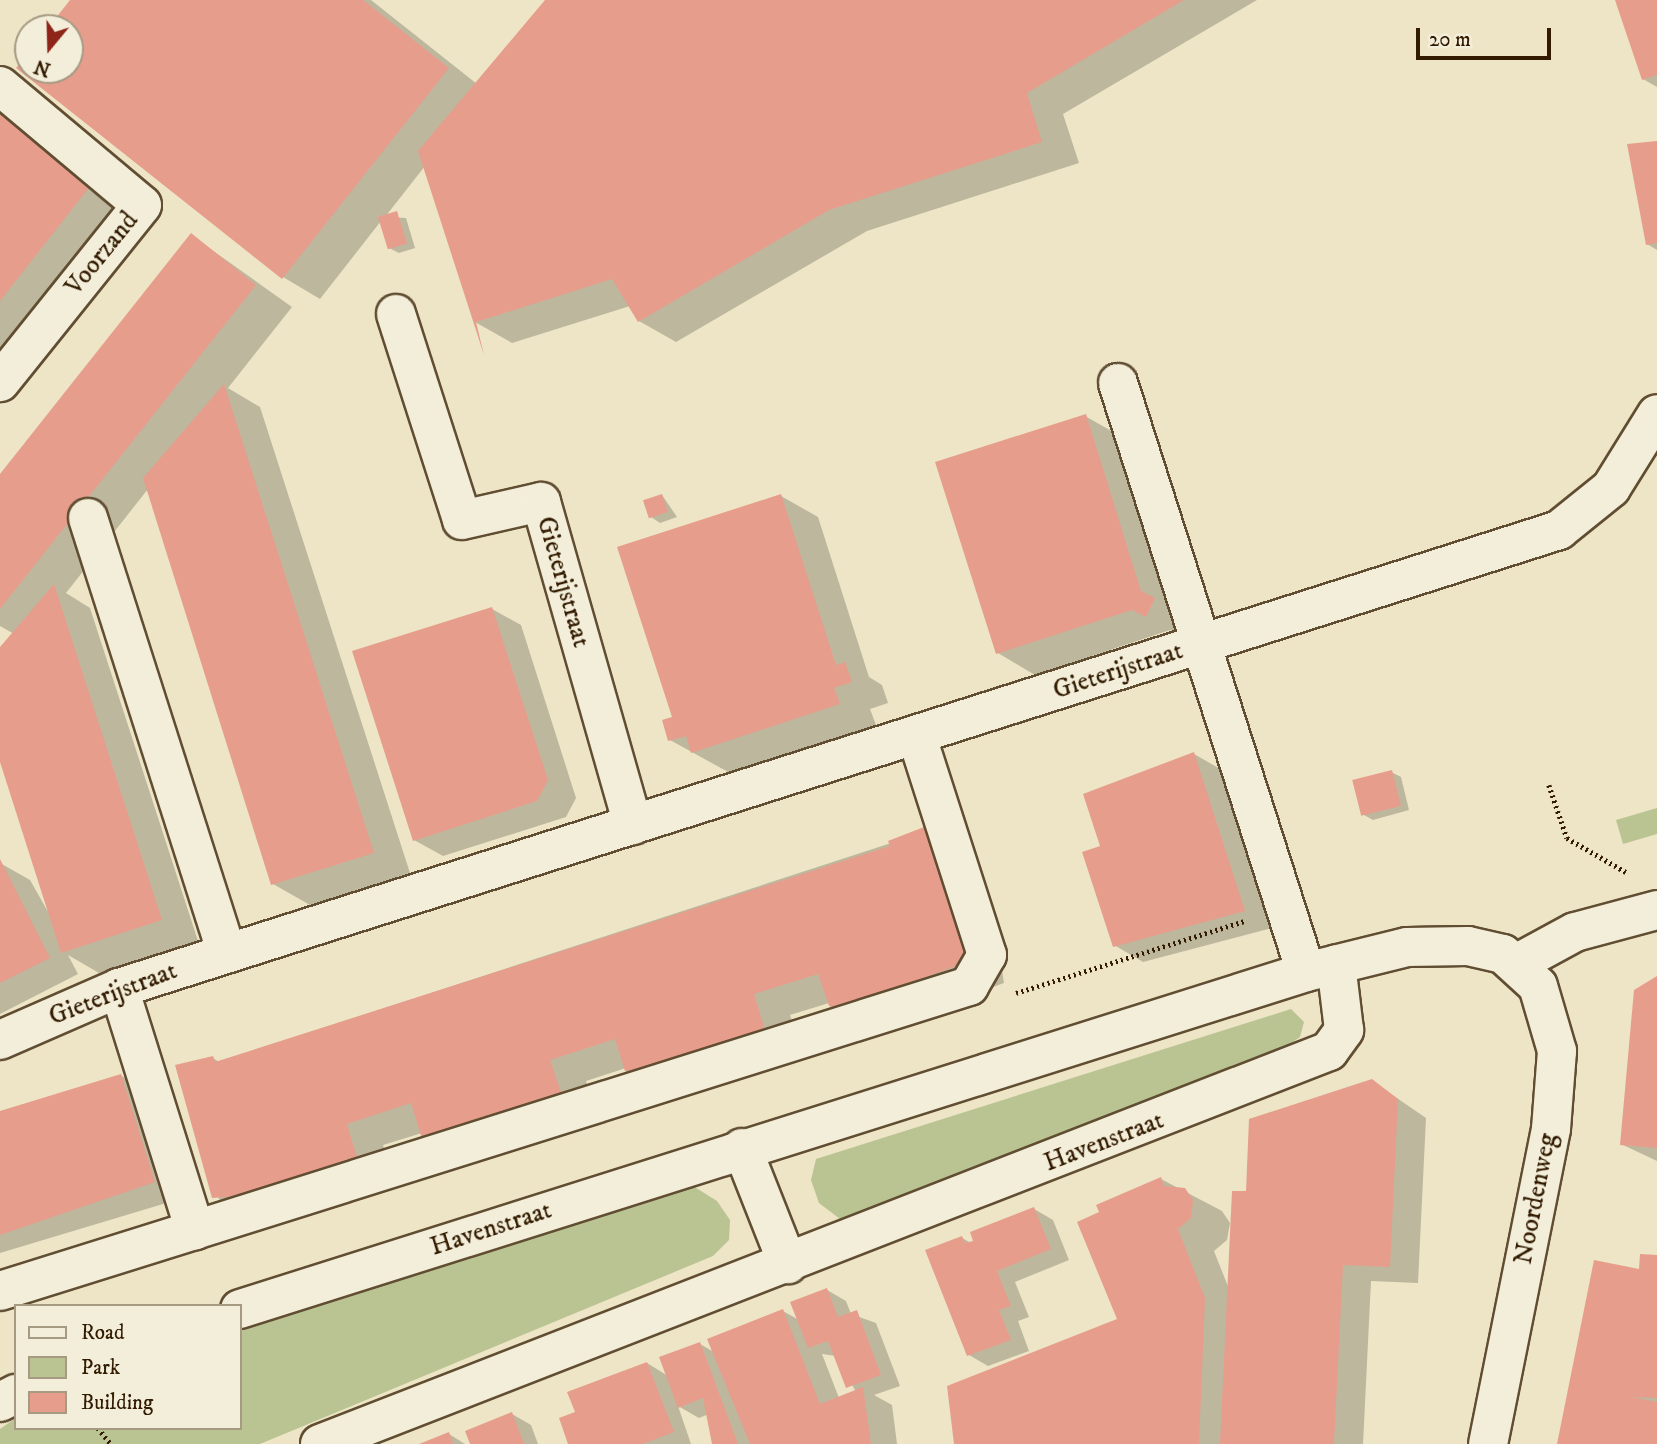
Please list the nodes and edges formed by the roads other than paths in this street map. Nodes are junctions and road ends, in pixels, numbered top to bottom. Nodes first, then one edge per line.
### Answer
1 (0, 86) edge
2 (396, 314) dead end
3 (0, 382) edge
4 (1118, 383) dead end
5 (1657, 414) edge
6 (88, 518) dead end
7 (1203, 643) junction
8 (917, 737) junction
9 (633, 825) junction
10 (1649, 911) edge
11 (227, 953) junction
12 (1516, 964) junction
13 (1321, 968) junction
14 (119, 988) junction
15 (0, 1040) edge
16 (742, 1148) junction
17 (195, 1230) junction
18 (788, 1264) junction
19 (0, 1292) edge
20 (242, 1308) edge
21 (320, 1444) edge
22 (1488, 1444) edge

1 - 3 street, Voorzand
2 - 9 street, Gieterijstraat
4 - 7 street, Gieterijstraat
5 - 7 street, Gieterijstraat
6 - 11 street
7 - 8 street, Gieterijstraat
7 - 13 street, Gieterijstraat
8 - 9 street, Gieterijstraat
8 - 17 street
9 - 11 street, Gieterijstraat
10 - 12 street
11 - 14 street, Gieterijstraat
12 - 13 street, Havenstraat
12 - 22 street, Noordenweg
13 - 16 street, Havenstraat
13 - 18 street, Havenstraat
14 - 15 street, Gieterijstraat
14 - 17 street
16 - 18 street
16 - 20 street, Havenstraat
17 - 19 street
18 - 21 street, Havenstraat

